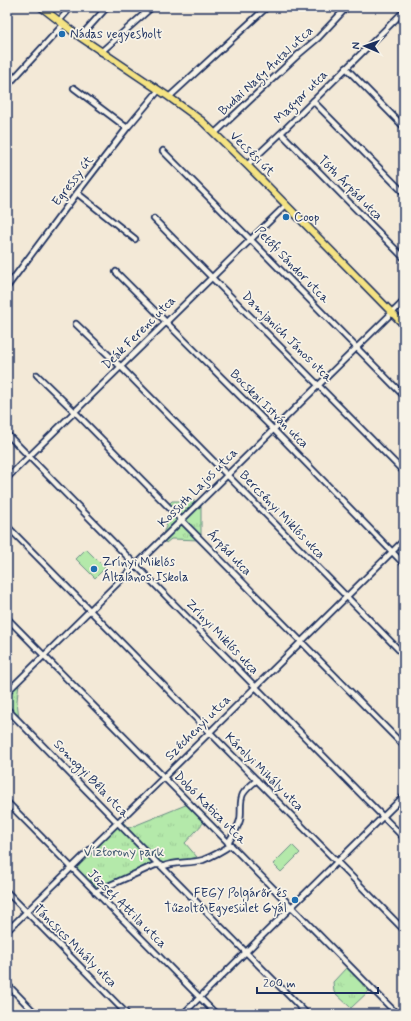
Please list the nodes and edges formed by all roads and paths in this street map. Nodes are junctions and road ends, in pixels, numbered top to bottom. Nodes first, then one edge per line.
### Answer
1 (41, 7) edge
2 (71, 7) edge
3 (108, 7) edge
4 (152, 7) edge
5 (267, 7) edge
6 (347, 7) edge
7 (404, 11) edge
8 (61, 23) junction
9 (80, 37) junction
10 (101, 52) junction
11 (346, 68) junction
12 (7, 86) edge
13 (74, 88) dead end
14 (159, 90) junction
15 (169, 97) junction
16 (313, 101) junction
17 (404, 127) edge
18 (127, 128) junction
19 (215, 133) junction
20 (281, 133) junction
21 (163, 150) dead end
22 (247, 165) junction
23 (77, 193) junction
24 (404, 193) edge
25 (286, 204) junction
26 (154, 219) dead end
27 (135, 239) dead end
28 (250, 239) junction
29 (404, 258) edge
30 (116, 272) dead end
31 (212, 276) junction
32 (7, 287) edge
33 (404, 301) edge
34 (392, 312) junction
35 (166, 321) junction
36 (76, 324) dead end
37 (404, 325) edge
38 (356, 347) junction
39 (121, 367) junction
40 (37, 375) dead end
41 (319, 384) junction
42 (404, 396) edge
43 (75, 412) junction
44 (274, 430) junction
45 (7, 434) edge
46 (29, 457) junction
47 (404, 472) edge
48 (227, 475) junction
49 (7, 478) edge
50 (182, 520) junction
51 (7, 526) edge
52 (404, 540) edge
53 (392, 552) junction
54 (404, 564) edge
55 (136, 565) junction
56 (347, 596) junction
57 (90, 610) junction
58 (7, 618) edge
59 (301, 642) junction
60 (44, 655) junction
61 (404, 655) edge
62 (255, 687) junction
63 (7, 692) edge
64 (7, 709) edge
65 (210, 732) junction
66 (404, 746) edge
67 (164, 778) junction
68 (257, 780) junction
69 (404, 796) edge
70 (7, 802) edge
71 (383, 817) junction
72 (118, 822) junction
73 (404, 838) edge
74 (230, 844) junction
75 (338, 862) junction
76 (160, 866) junction
77 (71, 868) junction
78 (7, 892) edge
79 (95, 892) junction
80 (292, 907) junction
81 (26, 912) junction
82 (404, 930) edge
83 (7, 931) edge
84 (246, 952) junction
85 (7, 984) edge
86 (200, 998) junction
87 (36, 1014) edge
88 (127, 1014) edge
89 (183, 1014) edge
90 (216, 1014) edge
91 (306, 1014) edge
92 (397, 1014) edge

1 - 8 main road, Vecsési út
2 - 8 street
3 - 9 street
4 - 10 street
5 - 15 street
6 - 19 street, Budai Nagy Antal utca
7 - 11 street, Magyar utca
8 - 9 main road, Vecsési út
8 - 12 street
9 - 10 main road, Vecsési út
10 - 14 main road, Vecsési út
11 - 16 street, Magyar utca
11 - 17 street
13 - 18 street
14 - 15 main road, Vecsési út
14 - 18 street, Egressy út
15 - 19 main road, Vecsési út
16 - 20 street, Magyar utca
16 - 24 street
18 - 23 street, Egressy út
19 - 22 main road, Vecsési út
20 - 22 street, Magyar utca
20 - 29 street, Tóth Árpád utca
21 - 28 street, Petőfi Sándor utca
22 - 25 main road, Vecsési út
23 - 27 street
23 - 32 street, Egressy út
25 - 28 street, Deák Ferenc utca
25 - 34 main road, Vecsési út
26 - 31 street, Damjanich János utca
28 - 31 street, Deák Ferenc utca
28 - 38 street, Petőfi Sándor utca
30 - 35 street, Bocskai István utca
31 - 35 street, Deák Ferenc utca
31 - 41 street, Damjanich János utca
33 - 34 street, Kossuth Lajos utca
34 - 37 main road, Vecsési út
34 - 38 street, Kossuth Lajos utca
35 - 39 street, Deák Ferenc utca
35 - 44 street, Bocskai István utca
36 - 39 street, Bercsényi Miklós utca
38 - 41 street, Kossuth Lajos utca
38 - 42 street, Petőfi Sándor utca
39 - 43 street, Deák Ferenc utca
39 - 48 street, Bercsényi Miklós utca
40 - 43 street, Árpád utca
41 - 44 street, Kossuth Lajos utca
41 - 47 street, Damjanich János utca
43 - 46 street, Deák Ferenc utca
43 - 50 street, Árpád utca
44 - 48 street, Kossuth Lajos utca
44 - 53 street, Bocskai István utca
45 - 46 street, Zrínyi Miklós utca
46 - 49 street, Deák Ferenc utca
46 - 55 street, Zrínyi Miklós utca
48 - 50 street, Kossuth Lajos utca
48 - 56 street, Bercsényi Miklós utca
50 - 55 street, Kossuth Lajos utca
50 - 59 street, Árpád utca
51 - 57 street, Károlyi Mihály utca
52 - 53 street, Széchenyi utca
53 - 54 street, Bocskai István utca
53 - 56 street, Széchenyi utca
55 - 57 street, Kossuth Lajos utca
55 - 62 street, Zrínyi Miklós utca
56 - 59 street, Széchenyi utca
56 - 61 street, Bercsényi Miklós utca
57 - 60 street, Kossuth Lajos utca
57 - 65 street, Károlyi Mihály utca
58 - 60 street, Dobó Katica utca
59 - 62 street, Széchenyi utca
59 - 66 street, Árpád utca
60 - 63 street, Kossuth Lajos utca
60 - 67 street, Dobó Katica utca
62 - 65 street, Széchenyi utca
62 - 71 street, Zrínyi Miklós utca
64 - 72 street, Somogyi Béla utca
65 - 67 street, Széchenyi utca
65 - 68 street, Károlyi Mihály utca
67 - 72 street, Széchenyi utca
67 - 74 street, Dobó Katica utca
68 - 74 street
68 - 75 street, Károlyi Mihály utca
69 - 71 street
70 - 77 street, József Attila utca
71 - 73 street, Zrínyi Miklós utca
71 - 75 street
72 - 76 street, Somogyi Béla utca
72 - 77 street, Széchenyi utca
74 - 76 street
74 - 80 street, Dobó Katica utca
75 - 80 street
75 - 82 street, Károlyi Mihály utca
76 - 79 street
76 - 84 street, Somogyi Béla utca
77 - 79 street, József Attila utca
77 - 81 street, Széchenyi utca
78 - 81 street, Táncsics Mihály utca
79 - 86 street, József Attila utca
80 - 84 street
80 - 92 street, Dobó Katica utca
81 - 83 street, Széchenyi utca
81 - 88 street, Táncsics Mihály utca
84 - 86 street
84 - 91 street, Somogyi Béla utca
85 - 87 street
86 - 89 street
86 - 90 street, József Attila utca

